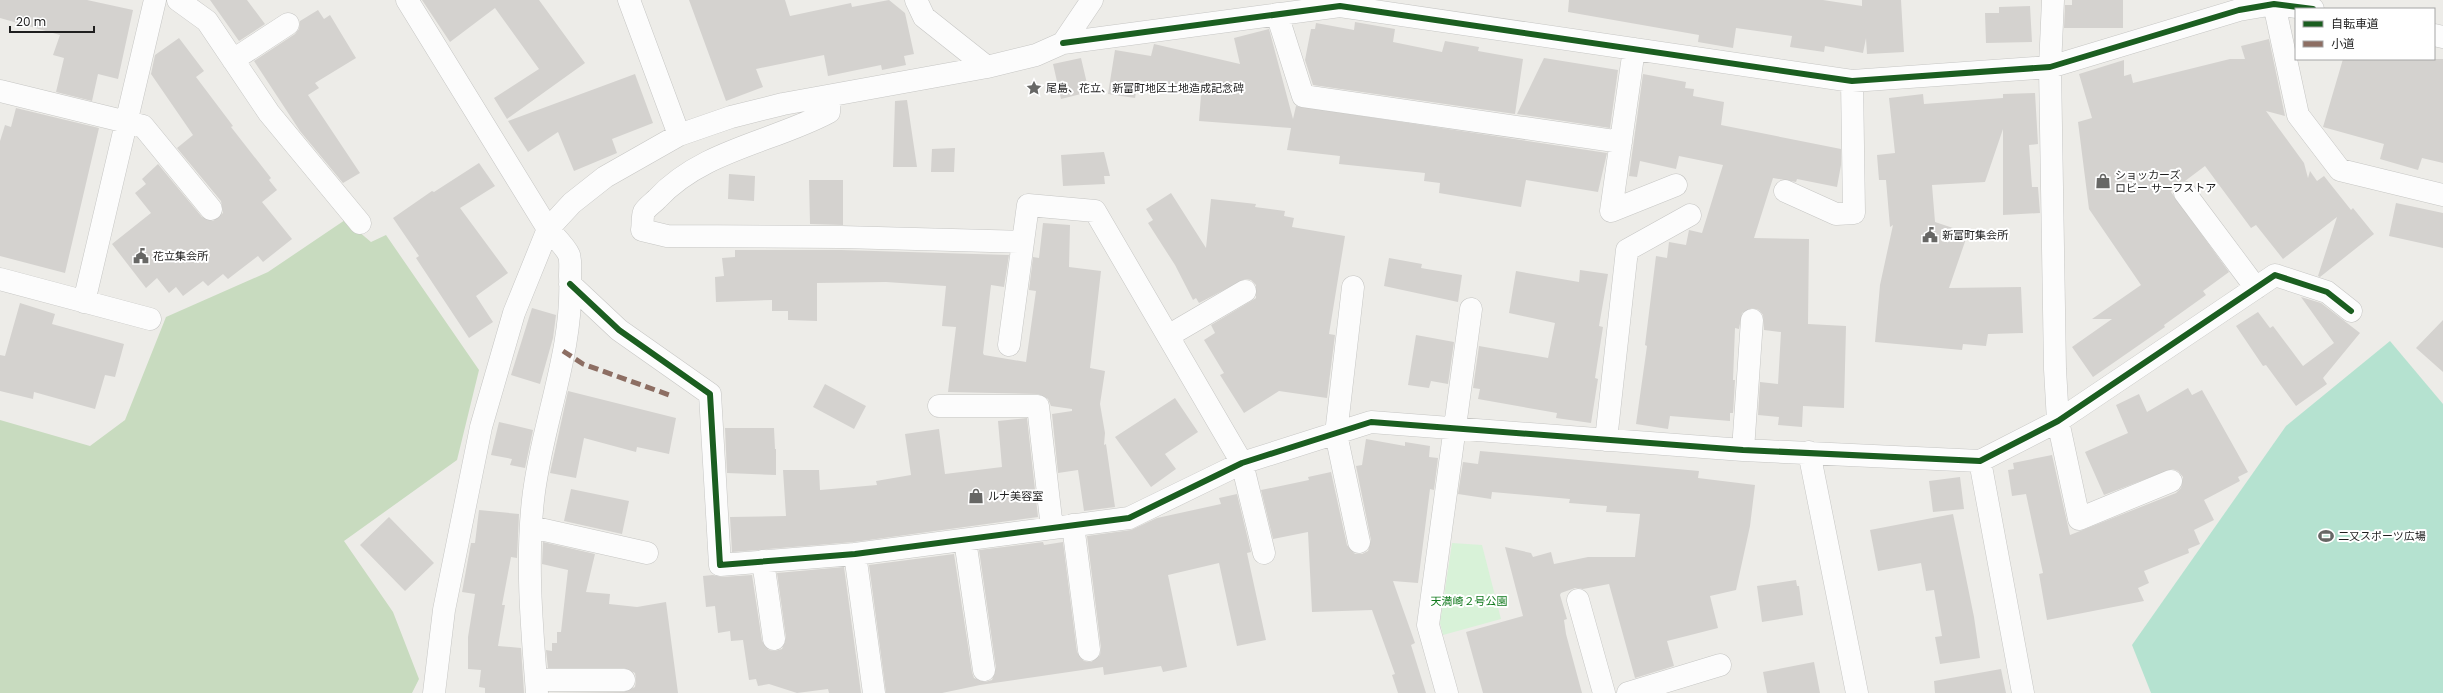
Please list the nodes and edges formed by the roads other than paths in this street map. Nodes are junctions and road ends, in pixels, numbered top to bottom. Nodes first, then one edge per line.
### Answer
1 (154, 0) edge
2 (178, 0) edge
3 (407, 0) edge
4 (629, 0) edge
5 (916, 0) edge
6 (1092, 0) edge
7 (2053, 0) edge
8 (2274, 4) junction
9 (1402, 7) edge
10 (2306, 8) edge
11 (1276, 14) junction
12 (288, 24) dead end
13 (1063, 43) junction
14 (1634, 49) junction
15 (233, 60) junction
16 (987, 67) junction
17 (2050, 67) junction
18 (1852, 81) junction
19 (830, 96) junction
20 (1, 97) edge
21 (125, 120) junction
22 (679, 135) junction
23 (1620, 142) junction
24 (1676, 185) dead end
25 (1785, 191) dead end
26 (2185, 193) dead end
27 (2443, 195) edge
28 (211, 208) dead end
29 (1690, 215) dead end
30 (360, 223) dead end
31 (548, 229) junction
32 (1023, 242) junction
33 (0, 279) edge
34 (570, 284) junction
35 (1353, 287) dead end
36 (2256, 288) junction
37 (1245, 291) dead end
38 (84, 302) junction
39 (1471, 309) dead end
40 (2351, 311) dead end
41 (150, 319) dead end
42 (1752, 320) dead end
43 (1168, 336) junction
44 (1009, 345) dead end
45 (939, 406) dead end
46 (2058, 421) junction
47 (1455, 430) junction
48 (1336, 434) junction
49 (1606, 440) junction
50 (1744, 450) junction
51 (1808, 452) junction
52 (1980, 461) junction
53 (1242, 463) junction
54 (2171, 481) dead end
55 (531, 527) junction
56 (1062, 527) junction
57 (965, 540) junction
58 (1359, 542) dead end
59 (647, 553) dead end
60 (1264, 553) dead end
61 (855, 554) junction
62 (763, 562) junction
63 (1578, 600) dead end
64 (774, 639) dead end
65 (1089, 650) dead end
66 (1720, 665) dead end
67 (984, 670) dead end
68 (624, 680) dead end
69 (536, 686) edge
70 (434, 693) edge
71 (874, 693) edge
72 (1446, 693) edge
73 (1604, 693) edge
74 (1628, 693) edge
75 (1857, 693) edge
76 (2023, 693) edge

1 - 21 street
2 - 15 street
3 - 31 street
4 - 22 street
5 - 16 street
6 - 13 street
7 - 17 street
8 - 10 street
8 - 17 street
8 - 27 street
9 - 11 street
9 - 14 street
11 - 13 street
11 - 23 street
12 - 15 street
13 - 16 street
14 - 18 street
14 - 23 street
15 - 30 street
16 - 19 street
17 - 18 street
17 - 46 street
18 - 25 street
19 - 22 street
19 - 32 street
20 - 21 street
21 - 28 street
21 - 38 street
22 - 31 street
23 - 24 street
26 - 36 street
29 - 49 street
31 - 34 street
31 - 70 street
32 - 43 street
32 - 44 street
33 - 38 street
34 - 55 street
34 - 62 street
35 - 48 street
36 - 40 street
36 - 46 street
37 - 43 street
38 - 41 street
39 - 47 street
42 - 50 street
43 - 53 street
45 - 56 street
46 - 52 street
46 - 54 street
47 - 48 street
47 - 49 street
47 - 72 street
48 - 53 street
48 - 58 street
49 - 50 street
50 - 51 street
51 - 52 street
51 - 75 street
52 - 76 street
53 - 56 street
53 - 60 street
55 - 59 street
55 - 69 street
56 - 57 street
56 - 65 street
57 - 61 street
57 - 67 street
61 - 62 street
61 - 71 street
62 - 64 street
63 - 73 street
66 - 74 street
68 - 69 street

